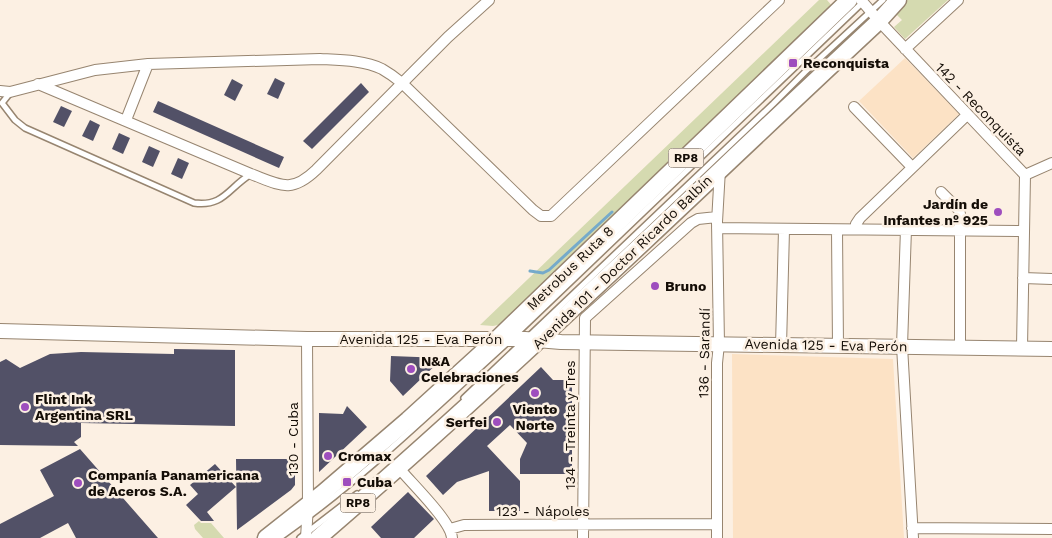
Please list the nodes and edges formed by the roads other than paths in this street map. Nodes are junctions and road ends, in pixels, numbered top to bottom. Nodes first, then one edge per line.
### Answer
1 (489, 0) edge
2 (779, 0) edge
3 (859, 0) edge
4 (883, 0) edge
5 (898, 0) edge
6 (958, 0) edge
7 (875, 16) junction
8 (905, 49) junction
9 (148, 64) junction
10 (402, 83) junction
11 (38, 84) junction
12 (5, 92) edge
13 (854, 107) dead end
14 (967, 115) junction
15 (126, 120) junction
16 (1052, 163) edge
17 (912, 167) junction
18 (720, 169) junction
19 (251, 174) junction
20 (1025, 175) junction
21 (942, 192) dead end
22 (717, 217) junction
23 (717, 228) junction
24 (855, 229) junction
25 (906, 229) junction
26 (784, 230) junction
27 (837, 230) junction
28 (962, 230) junction
29 (1023, 231) junction
30 (1022, 278) junction
31 (1052, 279) edge
32 (0, 331) edge
33 (307, 339) junction
34 (519, 339) junction
35 (584, 342) junction
36 (718, 344) junction
37 (781, 346) junction
38 (838, 346) junction
39 (902, 346) junction
40 (960, 347) junction
41 (1022, 348) junction
42 (1052, 349) edge
43 (461, 401) dead end
44 (399, 468) junction
45 (360, 491) dead end
46 (307, 512) junction
47 (584, 524) junction
48 (717, 524) junction
49 (1052, 529) edge
50 (913, 533) edge
51 (451, 534) edge
52 (308, 537) edge
53 (266, 538) edge
54 (279, 538) edge
55 (583, 538) edge
56 (717, 538) edge

1 - 10 street
2 - 10 street
3 - 7 street, 142 - Reconquista
3 - 34 main road, Avenida 101 - Doctor Ricardo Balbín / RP8
4 - 7 lane, Metrobus Ruta 8
5 - 7 main road, Avenida 101 - Doctor Ricardo Balbín / RP8
6 - 8 street
7 - 8 street, 142 - Reconquista
7 - 18 main road, Avenida 101 - Doctor Ricardo Balbín / RP8
7 - 34 lane, Metrobus Ruta 8
8 - 14 street, 142 - Reconquista
9 - 10 street
9 - 11 street
9 - 15 street
10 - 19 street
11 - 12 street
11 - 15 street
12 - 19 lane
13 - 17 street
14 - 17 street
14 - 20 street, 142 - Reconquista
15 - 19 street
16 - 20 street
17 - 24 street
18 - 22 street, 136 - Sarandí
18 - 34 main road, Avenida 101 - Doctor Ricardo Balbín / RP8
20 - 29 street, 142 - Reconquista
21 - 28 street
22 - 23 street, 136 - Sarandí
22 - 35 street, 134 - Treinta y Tres
23 - 26 street
23 - 36 street, 136 - Sarandí
24 - 25 street
24 - 27 street
25 - 28 street
25 - 39 street
26 - 27 street
26 - 37 street
27 - 38 street
28 - 29 street
28 - 40 street
29 - 30 street, 142 - Reconquista
30 - 31 street
30 - 41 street, 142 - Reconquista
32 - 33 street, Avenida 125 - Eva Perón
33 - 34 street, Avenida 125 - Eva Perón
33 - 46 street, 130 - Cuba
34 - 35 street, Avenida 125 - Eva Perón
34 - 43 lane, Metrobus Ruta 8
34 - 44 main road, Avenida 101 - Doctor Ricardo Balbín / RP8
34 - 46 main road, Avenida 101 - Doctor Ricardo Balbín / RP8
35 - 36 street, Avenida 125 - Eva Perón
35 - 47 street, 134 - Treinta y Tres
36 - 37 street, Avenida 125 - Eva Perón
36 - 48 street, 136 - Sarandí
37 - 38 street, Avenida 125 - Eva Perón
38 - 39 street, Avenida 125 - Eva Perón
39 - 40 street, Avenida 125 - Eva Perón
39 - 50 street
40 - 41 street, Avenida 125 - Eva Perón
41 - 42 street, Avenida 125 - Eva Perón
44 - 51 street, 123 - Nápoles
44 - 52 main road, Avenida 101 - Doctor Ricardo Balbín / RP8
45 - 52 lane
46 - 52 street, 130 - Cuba
46 - 53 main road, Avenida 101 - Doctor Ricardo Balbín / RP8
46 - 54 lane
47 - 48 street, 123 - Nápoles
47 - 51 street, 123 - Nápoles
47 - 55 street, 134 - Treinta y Tres
48 - 56 street, 136 - Sarandí
49 - 50 street

